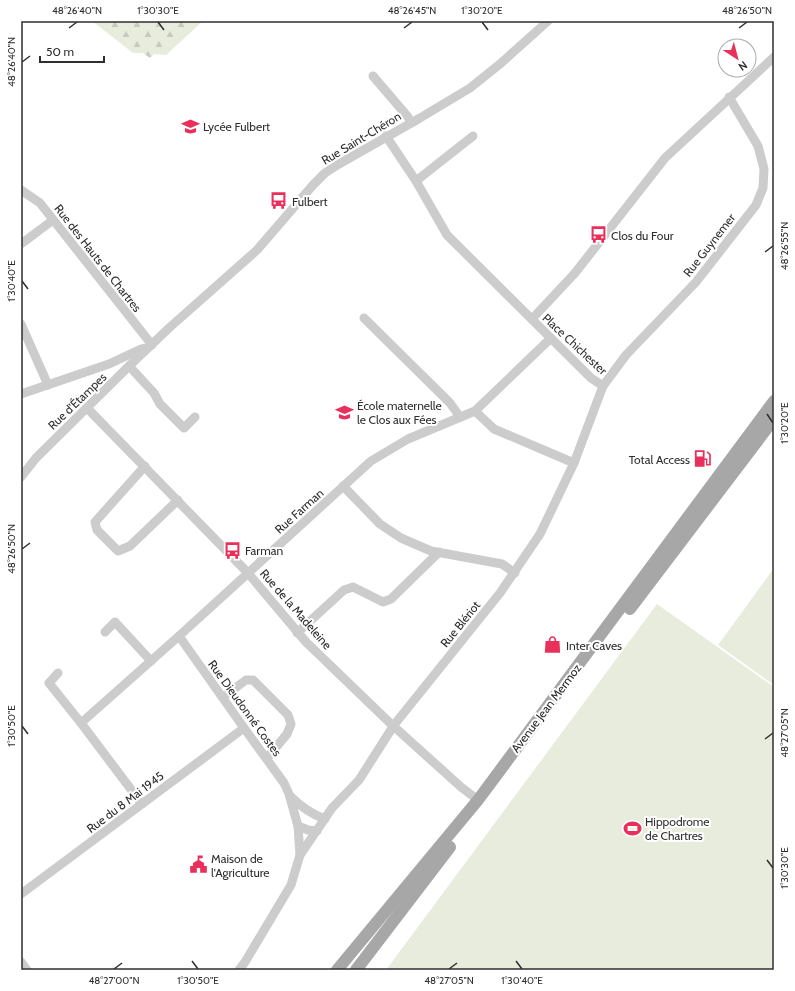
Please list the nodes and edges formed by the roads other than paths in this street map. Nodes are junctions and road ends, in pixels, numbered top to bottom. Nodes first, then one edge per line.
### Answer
1 (548, 21) edge
2 (774, 57) edge
3 (373, 76) dead end
4 (730, 97) junction
5 (411, 123) junction
6 (386, 136) junction
7 (473, 136) dead end
8 (416, 181) junction
9 (21, 190) edge
10 (53, 220) junction
11 (21, 244) edge
12 (364, 318) dead end
13 (532, 319) junction
14 (21, 324) edge
15 (551, 338) junction
16 (151, 346) junction
17 (109, 364) junction
18 (127, 368) junction
19 (48, 385) junction
20 (602, 386) junction
21 (21, 394) edge
22 (774, 401) edge
23 (87, 408) junction
24 (475, 411) junction
25 (195, 417) dead end
26 (460, 417) junction
27 (774, 418) edge
28 (574, 463) junction
29 (145, 466) junction
30 (21, 478) edge
31 (343, 486) junction
32 (178, 500) junction
33 (439, 552) junction
34 (248, 573) junction
35 (515, 573) junction
36 (105, 632) dead end
37 (298, 632) junction
38 (180, 636) junction
39 (151, 661) junction
40 (58, 673) dead end
41 (223, 697) junction
42 (81, 723) junction
43 (394, 725) junction
44 (244, 728) junction
45 (267, 758) junction
46 (289, 794) junction
47 (478, 800) junction
48 (142, 804) junction
49 (325, 819) junction
50 (298, 826) junction
51 (317, 831) junction
52 (300, 855) junction
53 (21, 894) edge
54 (21, 962) edge
55 (27, 970) edge
56 (239, 970) edge
57 (337, 970) edge
58 (356, 970) edge

1 - 5 street, Rue Saint-Chéron
2 - 4 street
3 - 5 street
4 - 13 street
4 - 20 street, Rue Guynemer
5 - 6 street, Rue Saint-Chéron
6 - 8 street, Place Chichester
6 - 16 street, Rue Saint-Chéron
7 - 8 street
8 - 13 street, Place Chichester
9 - 10 street, Rue des Hauts de Chartres
10 - 11 street
10 - 16 street, Rue des Hauts de Chartres
12 - 26 street
13 - 15 street, Place Chichester
14 - 19 street
15 - 20 street, Place Chichester
15 - 24 street
16 - 17 street
16 - 18 street, Rue d'Étampes
17 - 18 street
17 - 19 street
18 - 23 street, Rue d'Étampes
18 - 25 street
19 - 21 street
20 - 28 street, Rue Blériot
22 - 47 main road, Avenue Jean Mermoz
23 - 29 street, Rue de la Madeleine
23 - 30 street, Rue d'Étampes
24 - 26 street, Rue Farman
24 - 28 street
26 - 31 street, Rue Farman
27 - 58 main road, Avenue Jean Mermoz
28 - 35 street, Rue Blériot
29 - 32 street, Rue de la Madeleine
29 - 32 street
31 - 33 street
31 - 34 street, Rue Farman
32 - 34 street, Rue de la Madeleine
33 - 35 street
33 - 37 street
34 - 37 street, Rue de la Madeleine
34 - 38 street, Rue Farman
35 - 43 street, Rue Blériot
36 - 39 street
37 - 43 street, Rue de la Madeleine
38 - 39 street, Rue Farman
38 - 41 street, Rue Dieudonné Costes
39 - 42 street, Rue Farman
40 - 42 street
41 - 44 street, Rue Dieudonné Costes
41 - 45 street
42 - 48 street
43 - 47 street, Rue de la Madeleine
43 - 49 street, Rue Blériot
44 - 45 street, Rue Dieudonné Costes
44 - 48 street, Rue du 8 Mai 1945
45 - 46 street, Rue Dieudonné Costes
46 - 49 street, Rue Dieudonné Costes
46 - 50 street, Rue Dieudonné Costes
47 - 57 main road, Avenue Jean Mermoz
48 - 53 street, Rue du 8 Mai 1945
49 - 51 street, Rue Blériot
50 - 51 street
50 - 52 street, Rue Dieudonné Costes
51 - 52 street, Rue Blériot
52 - 56 street, Rue Dieudonné Costes
54 - 55 street

